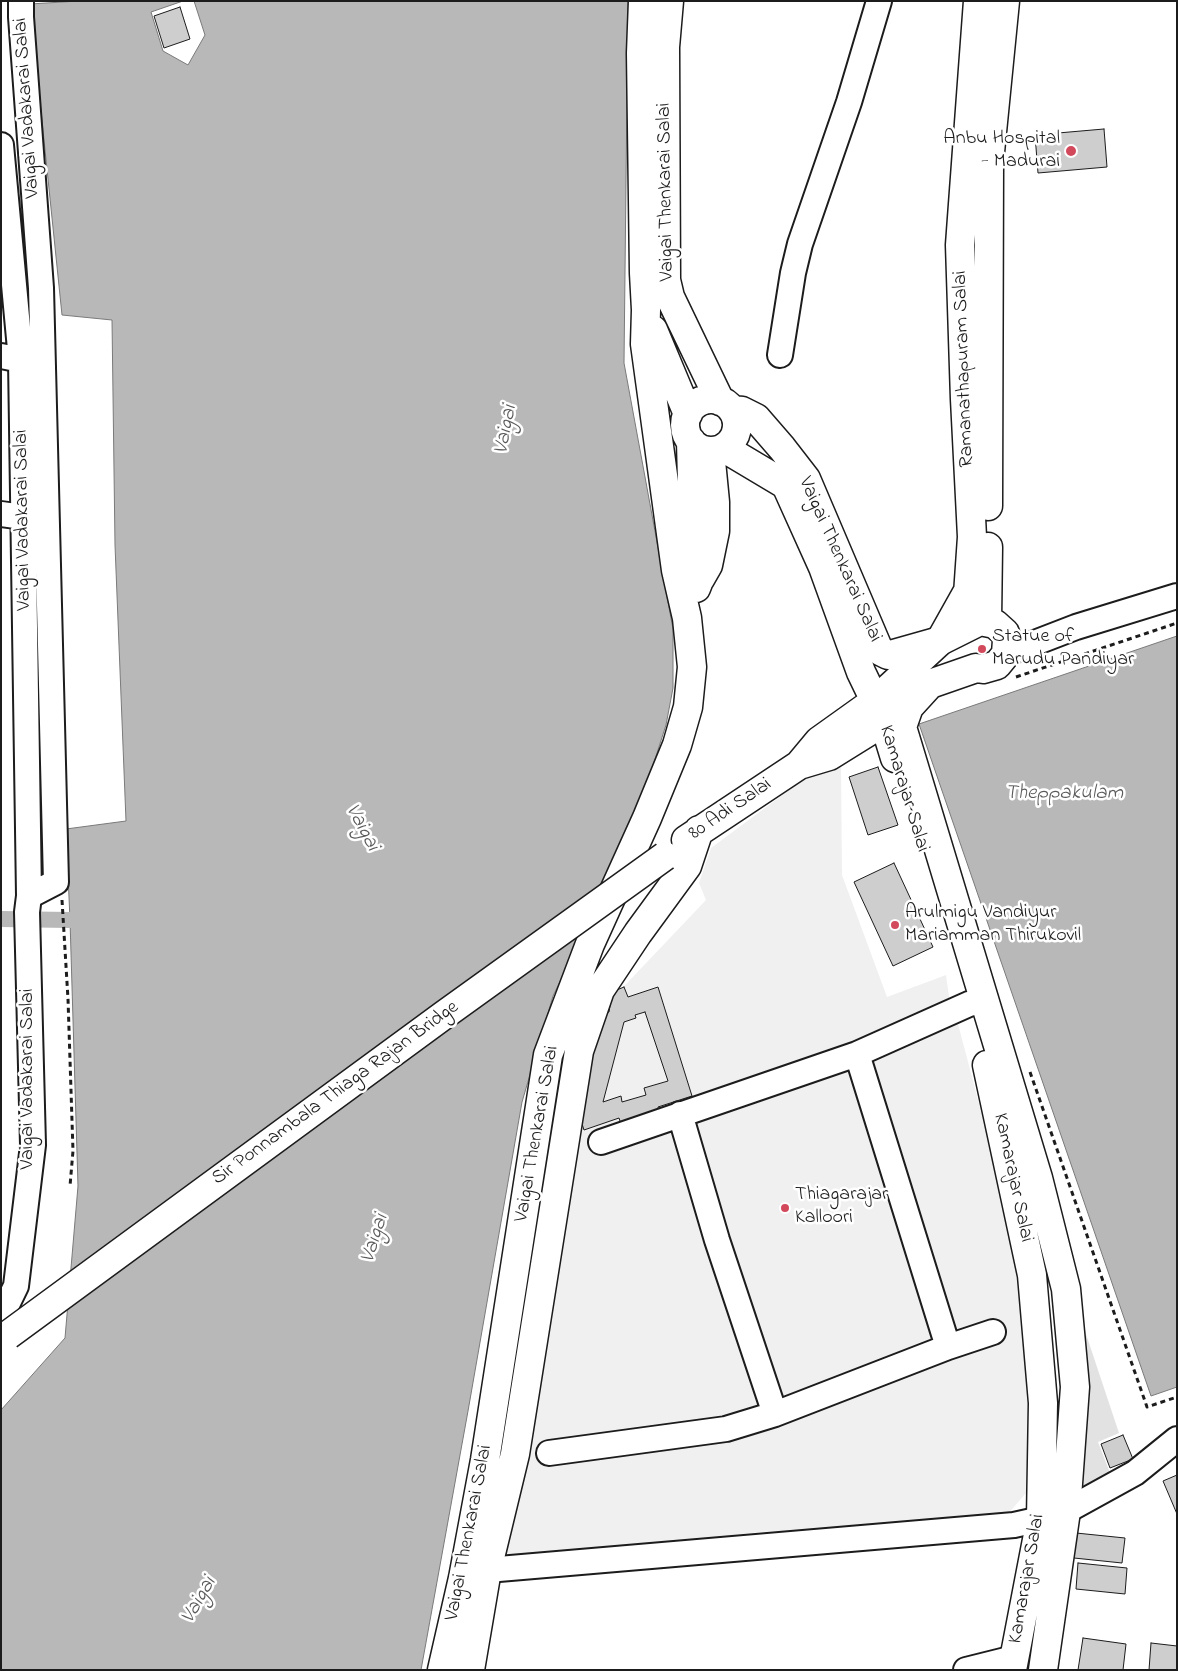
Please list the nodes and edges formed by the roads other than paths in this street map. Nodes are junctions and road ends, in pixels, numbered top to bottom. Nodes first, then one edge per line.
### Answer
1 (21, 1) edge
2 (643, 1) edge
3 (669, 1) edge
4 (879, 1) edge
5 (978, 1) edge
6 (1005, 1) edge
7 (1, 145) edge
8 (646, 310) junction
9 (780, 355) dead end
10 (22, 360) edge
11 (726, 405) junction
12 (688, 414) junction
13 (708, 447) junction
14 (12, 516) edge
15 (968, 591) junction
16 (1177, 596) edge
17 (687, 618) junction
18 (977, 625) junction
19 (940, 641) junction
20 (1008, 666) junction
21 (909, 707) junction
22 (879, 712) junction
23 (699, 830) junction
24 (665, 856) joint
25 (28, 913) junction
26 (977, 1002) junction
27 (857, 1054) junction
28 (680, 1114) junction
29 (601, 1142) dead end
30 (4, 1331) edge
31 (993, 1332) dead end
32 (948, 1347) junction
33 (775, 1414) junction
34 (1177, 1439) edge
35 (550, 1453) dead end
36 (1066, 1511) junction
37 (1041, 1519) junction
38 (487, 1570) junction
39 (1013, 1664) edge
40 (442, 1670) edge
41 (470, 1670) edge
42 (966, 1670) edge
43 (1044, 1670) edge

1 - 10 street, Vaigai Vadakarai Salai
2 - 8 main road, Vaigai Thenkarai Salai
3 - 11 main road, Vaigai Thenkarai Salai
4 - 9 street
5 - 15 main road, Ramanathapuram Salai
6 - 18 main road, Ramanathapuram Salai
7 - 10 street, Vaigai Vadakarai Salai
8 - 12 main road, Vaigai Thenkarai Salai
8 - 17 main road, Vaigai Thenkarai Salai
10 - 14 street, Vaigai Vadakarai Salai
10 - 25 street
11 - 12 main road
11 - 13 main road
11 - 19 main road, Vaigai Thenkarai Salai
12 - 13 main road
13 - 17 main road, Vaigai Thenkarai Salai
13 - 22 main road, Vaigai Thenkarai Salai
14 - 25 street, Vaigai Vadakarai Salai
15 - 18 main road
15 - 19 main road, Ramanathapuram Salai
16 - 20 street
17 - 40 main road, Vaigai Thenkarai Salai
18 - 19 main road
18 - 20 main road
19 - 22 main road, Ramanathapuram Salai
20 - 21 main road
21 - 22 main road, 80 Adi Salai
21 - 26 main road, Kamarajar Salai
22 - 23 main road, 80 Adi Salai
22 - 26 main road, Kamarajar Salai
23 - 24 main road, 80 Adi Salai
23 - 38 main road, Vaigai Thenkarai Salai
24 - 30 main road, Sir Ponnambala Thiaga Rajan Bridge, bridge
25 - 30 street, Vaigai Vadakarai Salai
26 - 27 street
26 - 36 main road, Kamarajar Salai
26 - 37 main road, Kamarajar Salai
27 - 28 street
27 - 32 street
28 - 29 street
28 - 33 street
31 - 32 street
32 - 33 street
33 - 35 street
34 - 36 street
36 - 37 street
36 - 43 main road, Kamarajar Salai
37 - 38 street
37 - 39 main road, Kamarajar Salai
38 - 41 main road, Vaigai Thenkarai Salai
39 - 42 street

